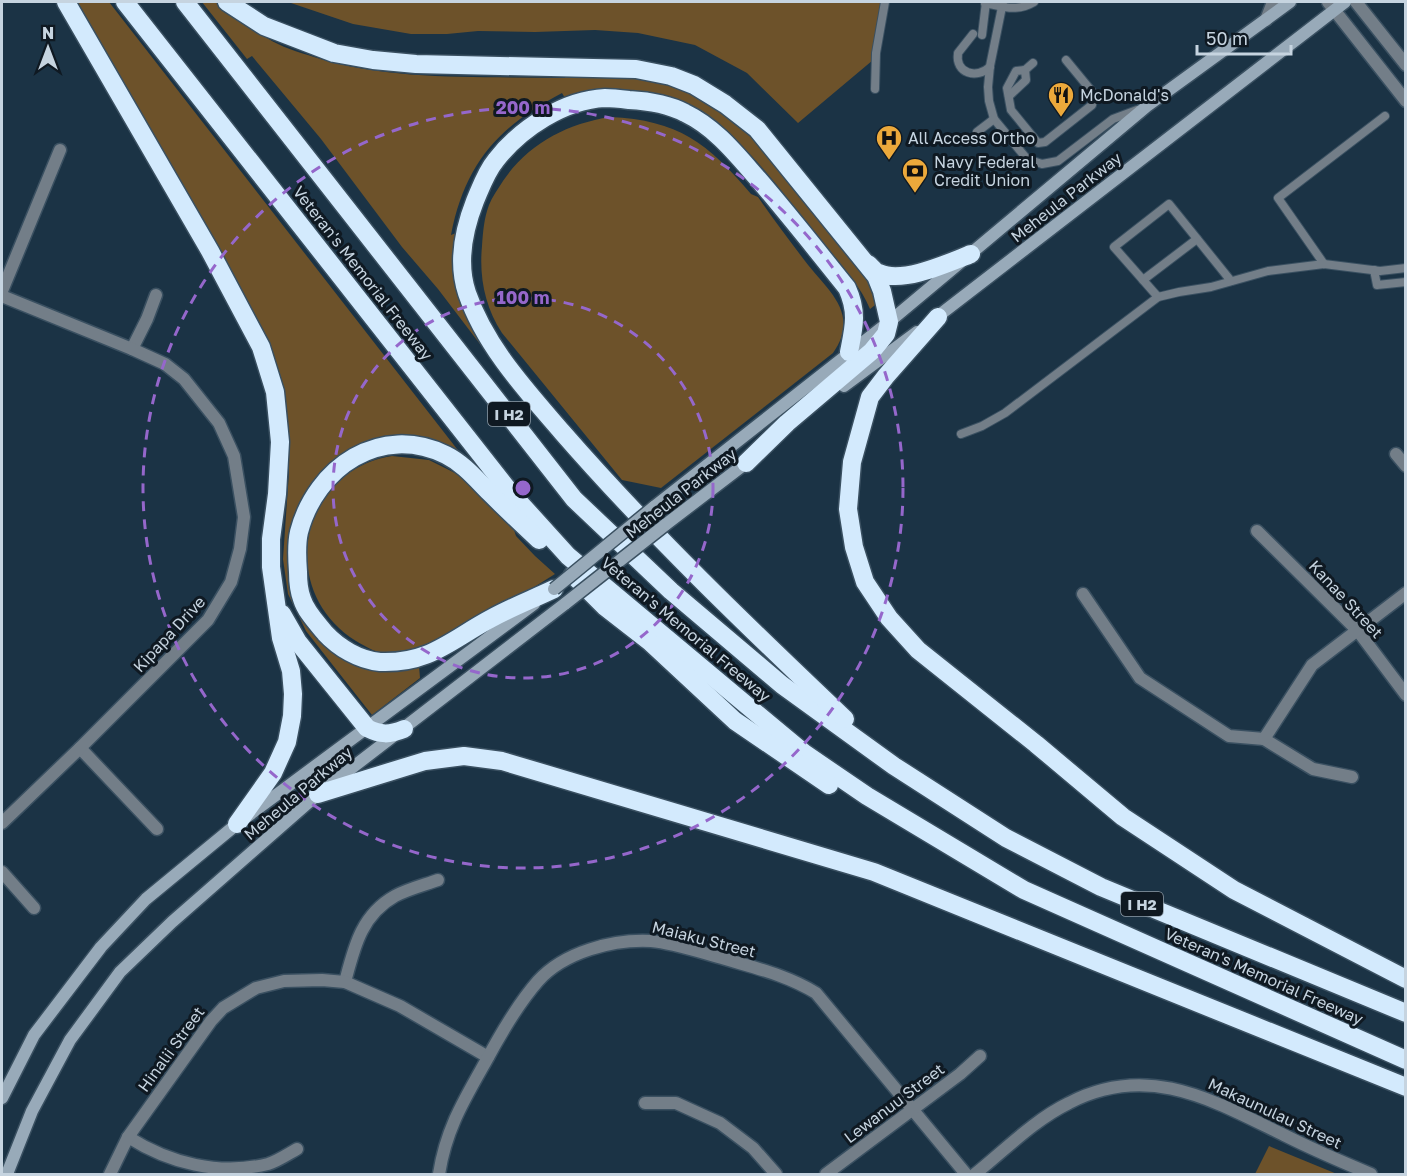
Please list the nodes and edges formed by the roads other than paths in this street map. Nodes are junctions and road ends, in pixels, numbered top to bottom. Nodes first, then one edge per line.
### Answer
1 (66, 2) edge
2 (124, 2) edge
3 (185, 2) edge
4 (227, 2) edge
5 (885, 2) edge
6 (986, 2) edge
7 (1034, 2) edge
8 (1273, 2) edge
9 (1290, 2) edge
10 (1346, 2) edge
11 (1356, 2) edge
12 (1002, 4) edge
13 (1331, 6) edge
14 (1266, 20) junction
15 (973, 34) dead end
16 (982, 35) dead end
17 (1066, 60) dead end
18 (1033, 63) dead end
19 (1406, 65) edge
20 (990, 66) junction
21 (875, 89) dead end
22 (1406, 101) edge
23 (1146, 106) junction
24 (1385, 116) dead end
25 (994, 119) junction
26 (977, 132) dead end
27 (60, 150) dead end
28 (1197, 239) junction
29 (971, 254) junction
30 (864, 261) junction
31 (1324, 264) junction
32 (1406, 268) edge
33 (1374, 270) junction
34 (1143, 280) junction
35 (1231, 281) junction
36 (1406, 282) edge
37 (2, 291) edge
38 (156, 295) dead end
39 (2, 296) edge
40 (1158, 297) junction
41 (938, 317) junction
42 (889, 322) junction
43 (132, 349) junction
44 (849, 352) junction
45 (961, 434) dead end
46 (1396, 454) dead end
47 (746, 463) junction
48 (1406, 466) edge
49 (1257, 531) dead end
50 (274, 590) junction
51 (1406, 592) edge
52 (1083, 594) dead end
53 (560, 596) junction
54 (1358, 631) junction
55 (1406, 694) edge
56 (366, 728) junction
57 (404, 729) junction
58 (1264, 739) junction
59 (80, 748) junction
60 (894, 766) junction
61 (1352, 777) dead end
62 (318, 794) junction
63 (2, 822) edge
64 (237, 824) junction
65 (157, 829) dead end
66 (2, 872) edge
67 (438, 880) dead end
68 (1024, 890) junction
69 (34, 908) dead end
70 (1406, 980) edge
71 (345, 982) junction
72 (1406, 1013) edge
73 (980, 1056) dead end
74 (488, 1057) junction
75 (1406, 1060) edge
76 (1406, 1087) edge
77 (2, 1098) edge
78 (645, 1103) dead end
79 (913, 1109) junction
80 (128, 1137) junction
81 (297, 1149) dead end
82 (8, 1174) edge
83 (110, 1174) edge
84 (439, 1174) edge
85 (776, 1174) edge
86 (826, 1174) edge
87 (966, 1174) edge
88 (975, 1174) edge
89 (1371, 1174) edge

1 - 50 highway
2 - 68 highway, Veteran's Memorial Freeway / I H2
3 - 60 highway, Veteran's Memorial Freeway / I H2
4 - 30 highway
5 - 21 lane
6 - 12 lane
6 - 16 lane
7 - 12 lane
8 - 14 street
9 - 14 main road, Meheula Parkway
10 - 13 main road, Meheula Parkway
11 - 19 street
12 - 20 lane
13 - 22 street
13 - 41 main road, Meheula Parkway
14 - 23 main road, Meheula Parkway
15 - 20 lane
17 - 18 lane
20 - 25 lane
23 - 25 lane
23 - 29 main road, Meheula Parkway
24 - 31 lane
25 - 26 lane
27 - 37 street
28 - 34 lane
28 - 34 lane
28 - 35 lane
29 - 30 highway
29 - 42 main road, Meheula Parkway
30 - 42 highway
31 - 33 lane
31 - 35 lane
32 - 33 lane
33 - 36 lane
34 - 40 lane
35 - 40 lane
38 - 43 street
39 - 43 street, Kipapa Drive
40 - 45 lane
41 - 47 main road, Meheula Parkway
41 - 70 highway
42 - 44 main road, Meheula Parkway
42 - 47 highway
43 - 59 street, Kipapa Drive
44 - 53 main road, Meheula Parkway, bridge
44 - 60 highway
46 - 48 street
47 - 53 main road, Meheula Parkway, bridge
49 - 54 street, Kanae Street
50 - 56 highway
50 - 64 highway
51 - 54 street
52 - 58 street
53 - 56 main road, Meheula Parkway
53 - 57 main road, Meheula Parkway
53 - 68 highway
54 - 55 street, Kanae Street
54 - 58 street
56 - 57 highway
56 - 64 main road, Meheula Parkway
57 - 62 main road, Meheula Parkway
58 - 61 street
59 - 63 street, Kipapa Drive
59 - 65 street
60 - 72 highway, Veteran's Memorial Freeway / I H2
62 - 76 highway
62 - 82 main road, Meheula Parkway
64 - 77 main road, Meheula Parkway
66 - 69 street
67 - 71 street
68 - 75 highway, Veteran's Memorial Freeway / I H2
71 - 74 street, Hinalii Street
71 - 80 street, Hinalii Street
73 - 79 street, Lewanuu Street
74 - 79 street, Maiaku Street
74 - 84 street, Maiaku Street
78 - 85 street
79 - 86 street, Lewanuu Street
79 - 87 street, Maiaku Street
80 - 81 street
80 - 83 street, Hinalii Street
88 - 89 street, Makaunulau Street

